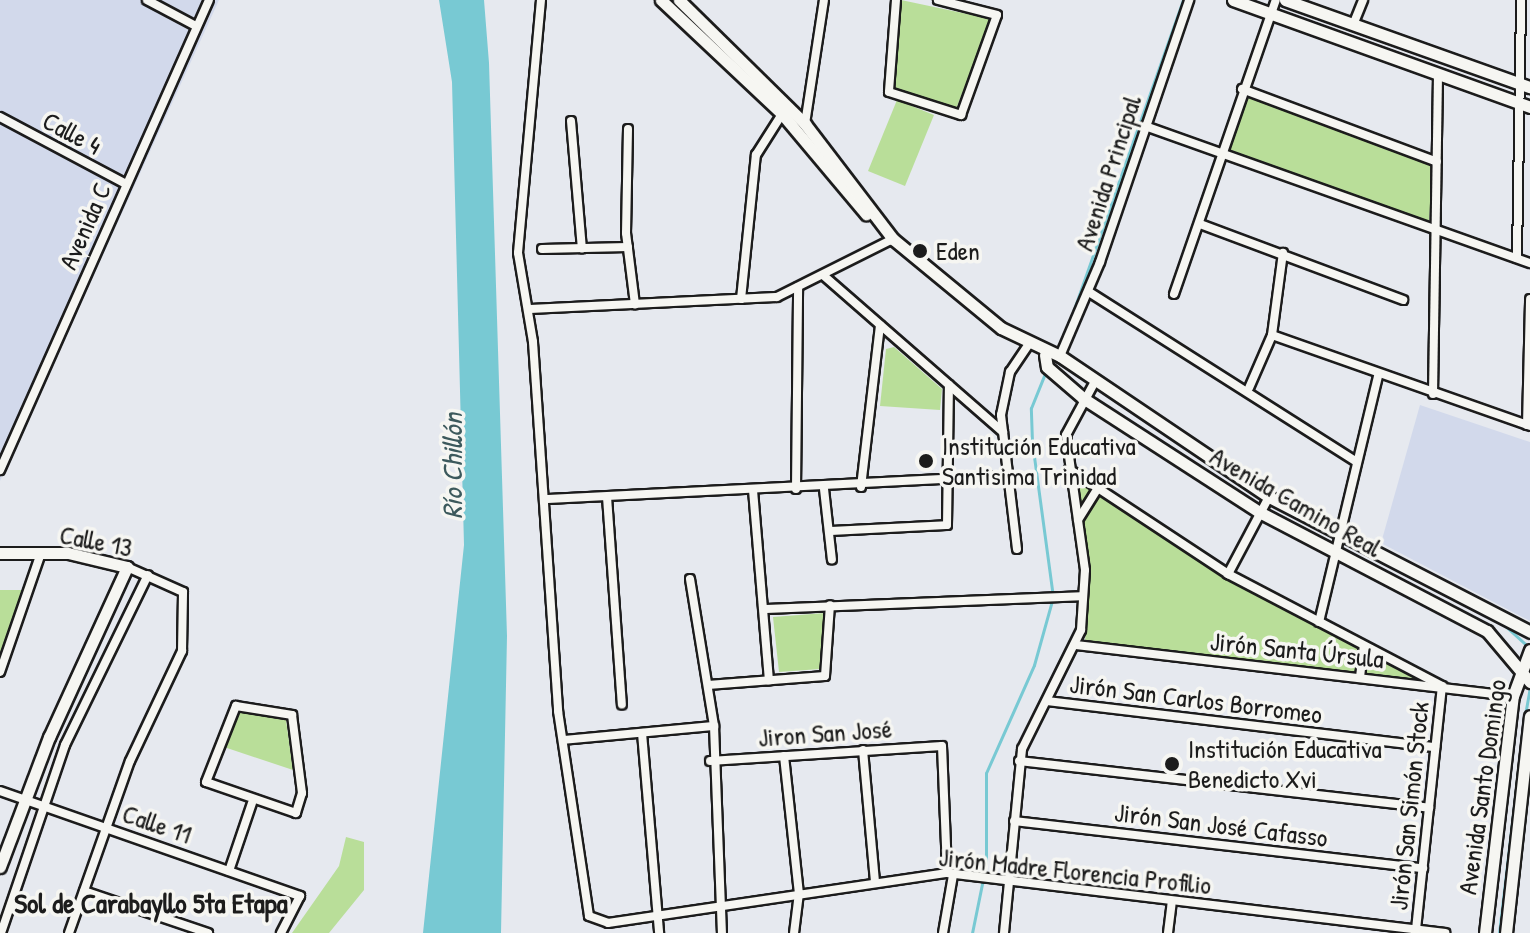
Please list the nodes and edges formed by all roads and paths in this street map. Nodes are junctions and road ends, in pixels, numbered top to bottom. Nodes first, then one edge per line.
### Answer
1 (147, 0) edge
2 (209, 0) edge
3 (541, 0) edge
4 (661, 0) edge
5 (679, 0) edge
6 (824, 0) edge
7 (896, 0) edge
8 (938, 0) edge
9 (1189, 0) edge
10 (1233, 0) edge
11 (1276, 0) edge
12 (1285, 0) edge
13 (1363, 0) edge
14 (1521, 0) edge
15 (1271, 14) junction
16 (1353, 25) junction
17 (196, 26) junction
18 (1438, 75) junction
19 (1526, 86) edge
20 (1242, 89) junction
21 (1526, 106) edge
22 (782, 114) junction
23 (0, 118) edge
24 (571, 121) dead end
25 (805, 124) junction
26 (1145, 126) junction
27 (628, 129) dead end
28 (1222, 154) junction
29 (1437, 162) junction
30 (126, 184) junction
31 (1200, 224) junction
32 (882, 227) junction
33 (1432, 230) junction
34 (893, 239) junction
35 (628, 247) junction
36 (542, 249) dead end
37 (582, 249) junction
38 (1283, 253) junction
39 (1517, 258) junction
40 (1530, 263) edge
41 (823, 275) junction
42 (798, 287) junction
43 (1089, 292) junction
44 (1174, 294) dead end
45 (741, 299) junction
46 (1530, 299) edge
47 (1403, 300) dead end
48 (635, 304) junction
49 (529, 309) junction
50 (880, 325) junction
51 (1272, 335) junction
52 (1028, 345) junction
53 (1045, 355) junction
54 (1060, 356) junction
55 (1378, 376) junction
56 (949, 385) junction
57 (1093, 385) junction
58 (1249, 388) junction
59 (1433, 394) junction
60 (1083, 398) junction
61 (1529, 425) edge
62 (1003, 432) junction
63 (1357, 462) junction
64 (1069, 469) junction
65 (0, 470) edge
66 (1006, 476) junction
67 (942, 480) junction
68 (861, 487) junction
69 (796, 489) junction
70 (824, 489) junction
71 (753, 490) junction
72 (1097, 490) junction
73 (607, 497) junction
74 (1269, 497) junction
75 (547, 499) junction
76 (1261, 513) junction
77 (1077, 520) junction
78 (830, 531) junction
79 (1340, 535) junction
80 (1017, 549) dead end
81 (0, 553) edge
82 (41, 553) junction
83 (1335, 553) junction
84 (832, 560) dead end
85 (127, 567) junction
86 (1228, 574) junction
87 (148, 575) junction
88 (690, 579) dead end
89 (1083, 596) junction
90 (830, 605) junction
91 (764, 609) junction
92 (1319, 622) junction
93 (1530, 632) edge
94 (1076, 645) junction
95 (1364, 646) junction
96 (1530, 650) edge
97 (1520, 671) junction
98 (0, 672) edge
99 (1360, 677) junction
100 (769, 680) junction
101 (1530, 682) edge
102 (708, 685) junction
103 (1442, 686) junction
104 (1513, 696) junction
105 (1047, 701) junction
106 (622, 704) dead end
107 (1530, 716) edge
108 (714, 726) junction
109 (642, 733) junction
110 (563, 740) junction
111 (1435, 747) junction
112 (863, 750) junction
113 (784, 756) junction
114 (710, 761) junction
115 (1019, 761) junction
116 (0, 791) edge
117 (24, 799) junction
118 (252, 803) junction
119 (43, 806) junction
120 (1429, 808) junction
121 (1014, 821) junction
122 (106, 828) junction
123 (0, 867) edge
124 (1423, 868) junction
125 (229, 871) junction
126 (950, 874) junction
127 (875, 882) junction
128 (1014, 882) junction
129 (84, 891) junction
130 (799, 893) junction
131 (1172, 901) junction
132 (723, 905) junction
133 (657, 915) junction
134 (1416, 930) junction
135 (1, 933) edge
136 (69, 933) edge
137 (208, 933) edge
138 (281, 933) edge
139 (659, 933) edge
140 (722, 933) edge
141 (794, 933) edge
142 (943, 933) edge
143 (1004, 933) edge
144 (1168, 933) edge
145 (1445, 933) edge
146 (1485, 933) edge
147 (1506, 933) edge

1 - 17 street
2 - 17 street, Avenida C
3 - 49 street
4 - 22 main road, Avenida Camino Real
5 - 25 main road, Avenida Camino Real
6 - 25 street
7 - 8 street
9 - 26 street, Avenida Principal
10 - 15 main road
11 - 15 street
12 - 16 main road
13 - 16 street
14 - 19 street
15 - 18 main road
15 - 20 street
16 - 19 main road
17 - 30 street, Avenida C
18 - 21 main road
18 - 29 street
19 - 21 street
20 - 28 street
20 - 29 street
21 - 39 street
22 - 32 main road, Avenida Camino Real
22 - 45 street
23 - 30 street, Calle 4
24 - 37 street
25 - 32 main road, Avenida Camino Real
26 - 28 street
26 - 43 street, Avenida Principal
27 - 35 street
28 - 31 street
28 - 33 street
29 - 33 street
30 - 65 street, Avenida C
31 - 38 street
31 - 44 street
32 - 34 main road, Avenida Camino Real
33 - 39 street
33 - 59 street
34 - 41 street
34 - 52 main road, Avenida Camino Real
35 - 37 street
35 - 48 street
36 - 37 street
38 - 47 street
38 - 51 street
39 - 40 street
41 - 42 street
41 - 50 street
42 - 45 street
42 - 69 street
43 - 54 street, Avenida Principal
43 - 58 street
45 - 48 street
46 - 61 street
48 - 49 street
49 - 75 street
50 - 56 street
50 - 68 street
51 - 55 street
51 - 58 street
52 - 53 main road, Avenida Camino Real
52 - 62 street
53 - 54 main road, Avenida Camino Real
53 - 60 main road, Avenida Camino Real
54 - 57 main road, Avenida Camino Real
55 - 59 street
55 - 63 street
56 - 62 street
56 - 67 street
57 - 60 street
57 - 74 main road, Avenida Camino Real
58 - 63 street
59 - 61 street
60 - 64 street
60 - 76 main road, Avenida Camino Real
62 - 66 street
63 - 79 street
64 - 72 street
64 - 77 street
66 - 67 street
66 - 80 street
67 - 68 street
67 - 78 street
68 - 70 street
69 - 70 street
69 - 71 street
70 - 78 street
71 - 73 street
71 - 91 street
72 - 77 street
72 - 86 street
73 - 75 street
73 - 106 street
74 - 76 street
74 - 79 main road, Avenida Camino Real
75 - 110 street
76 - 83 main road, Avenida Camino Real
76 - 86 street
77 - 89 street
78 - 84 street
79 - 83 street
79 - 93 main road, Avenida Camino Real
81 - 82 main road, Calle 13
82 - 85 main road, Calle 13
82 - 98 street
83 - 92 street
83 - 97 main road, Avenida Camino Real
85 - 87 street, Calle 13
85 - 117 main road
86 - 92 street
87 - 119 street
87 - 122 street, Calle 13
88 - 102 street
89 - 90 street
89 - 94 street
90 - 91 street
90 - 100 street
91 - 100 street
92 - 95 street
94 - 99 street, Jirón Santa Úrsula
94 - 105 street
95 - 99 street
95 - 103 street
96 - 97 main road, Avenida Santo Domingo
97 - 101 main road, Avenida Camino Real
97 - 104 main road, Avenida Santo Domingo
99 - 103 street, Jirón Santa Úrsula
100 - 102 street
102 - 108 street
103 - 104 street, Jirón Santa Úrsula
103 - 111 street, Jirón San Simón Stock
104 - 146 main road, Avenida Santo Domingo
105 - 111 street, Jirón San Carlos Borromeo
105 - 115 street
107 - 147 main road, Avenida Santo Domingo
108 - 109 street
108 - 114 street
109 - 110 street
109 - 133 street
110 - 133 street, Jirón Madre Florencia Profilio
111 - 120 street, Jirón San Simón Stock
112 - 113 street, Jiron San José
112 - 126 street, Jiron San José
112 - 127 street
113 - 114 street, Jiron San José
113 - 130 street
114 - 132 street
115 - 120 street
115 - 121 street
116 - 117 street, Calle 11
117 - 119 street, Calle 11
117 - 123 main road
118 - 118 street
118 - 125 street
119 - 122 street, Calle 11
119 - 135 street
120 - 124 street, Jirón San Simón Stock
121 - 124 street, Jirón San José Cafasso
121 - 128 street
122 - 125 street, Calle 11
122 - 129 street
124 - 134 street, Jirón San Simón Stock
125 - 138 street, Calle 11
126 - 127 street, Jirón Madre Florencia Profilio
126 - 128 street, Jirón Madre Florencia Profilio
126 - 142 street
127 - 130 street, Jirón Madre Florencia Profilio
128 - 131 street, Jirón Madre Florencia Profilio
128 - 143 street
129 - 136 street
129 - 137 street
130 - 132 street, Jirón Madre Florencia Profilio
130 - 141 street
131 - 134 street, Jirón Madre Florencia Profilio
131 - 144 street
132 - 133 street, Jirón Madre Florencia Profilio
132 - 140 street
133 - 139 street
134 - 145 street, Jirón Madre Florencia Profilio

